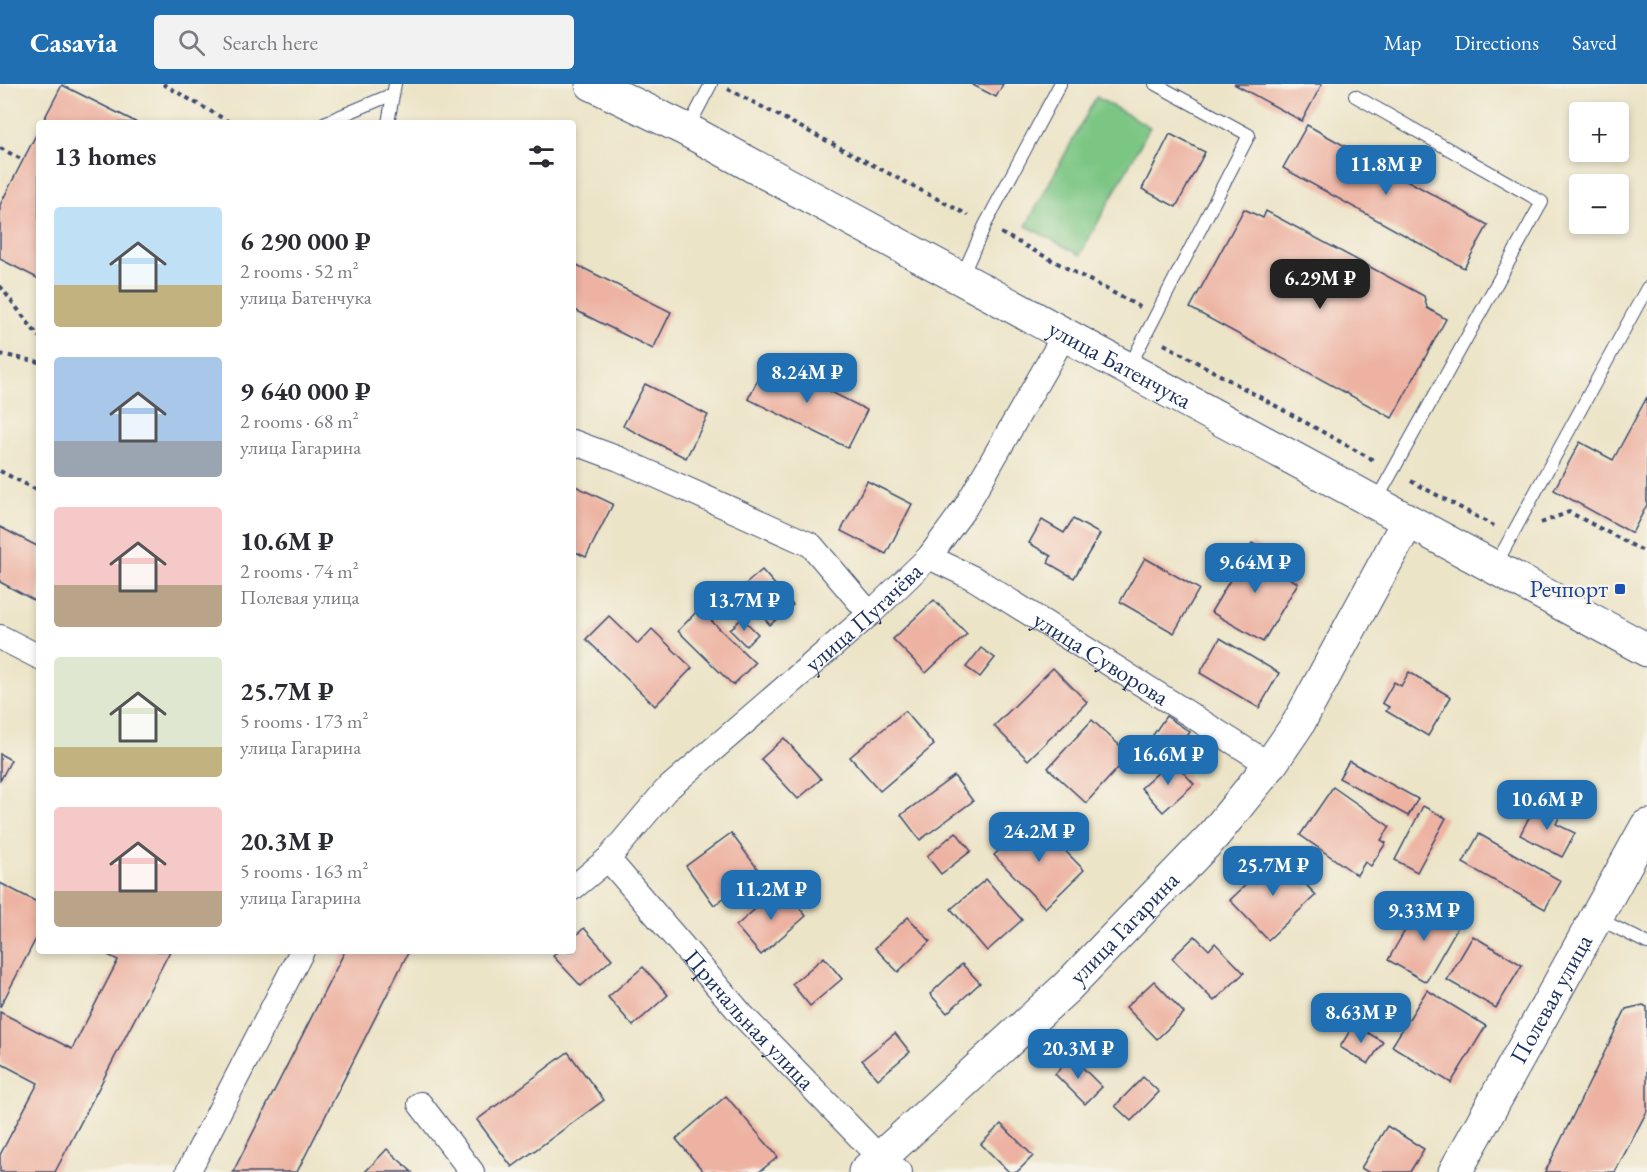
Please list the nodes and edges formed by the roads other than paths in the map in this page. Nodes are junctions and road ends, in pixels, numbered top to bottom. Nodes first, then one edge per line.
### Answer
1 (592, 84) edge
2 (711, 84) edge
3 (1060, 84) edge
4 (1155, 84) edge
5 (394, 89) edge
6 (1355, 96) dead end
7 (330, 120) edge
8 (389, 120) edge
9 (687, 130) junction
10 (961, 278) junction
11 (1647, 288) edge
12 (1065, 334) junction
13 (1128, 369) junction
14 (576, 443) edge
15 (1375, 502) junction
16 (1408, 521) junction
17 (929, 557) junction
18 (1494, 567) junction
19 (870, 614) junction
20 (0, 637) edge
21 (1647, 650) edge
22 (36, 655) edge
23 (1270, 765) junction
24 (1647, 826) edge
25 (608, 859) junction
26 (576, 886) edge
27 (1596, 917) junction
28 (1647, 943) edge
29 (300, 954) edge
30 (420, 1104) dead end
31 (882, 1167) edge
32 (188, 1172) edge
33 (472, 1172) edge
34 (1455, 1172) edge

1 - 9 street, улица Батенчука
2 - 9 lane
3 - 10 lane
4 - 13 lane
5 - 7 lane
5 - 8 lane
6 - 15 lane
9 - 10 street, улица Батенчука
10 - 12 street, улица Батенчука
11 - 18 lane
12 - 13 street, улица Батенчука
12 - 17 street, улица Пугачёва
13 - 15 street, улица Батенчука
14 - 19 street
15 - 16 street, улица Батенчука
16 - 18 street, улица Батенчука
16 - 23 street, улица Гагарина
17 - 19 street, улица Пугачёва
17 - 23 street, улица Суворова
18 - 21 street, улица Батенчука
19 - 25 street, улица Пугачёва
20 - 22 street
23 - 31 street, улица Гагарина
24 - 27 street, Полевая улица
25 - 26 street, улица Пугачёва
25 - 31 street, Причальная улица
27 - 28 lane
27 - 34 street, Полевая улица
29 - 32 street
30 - 33 street

